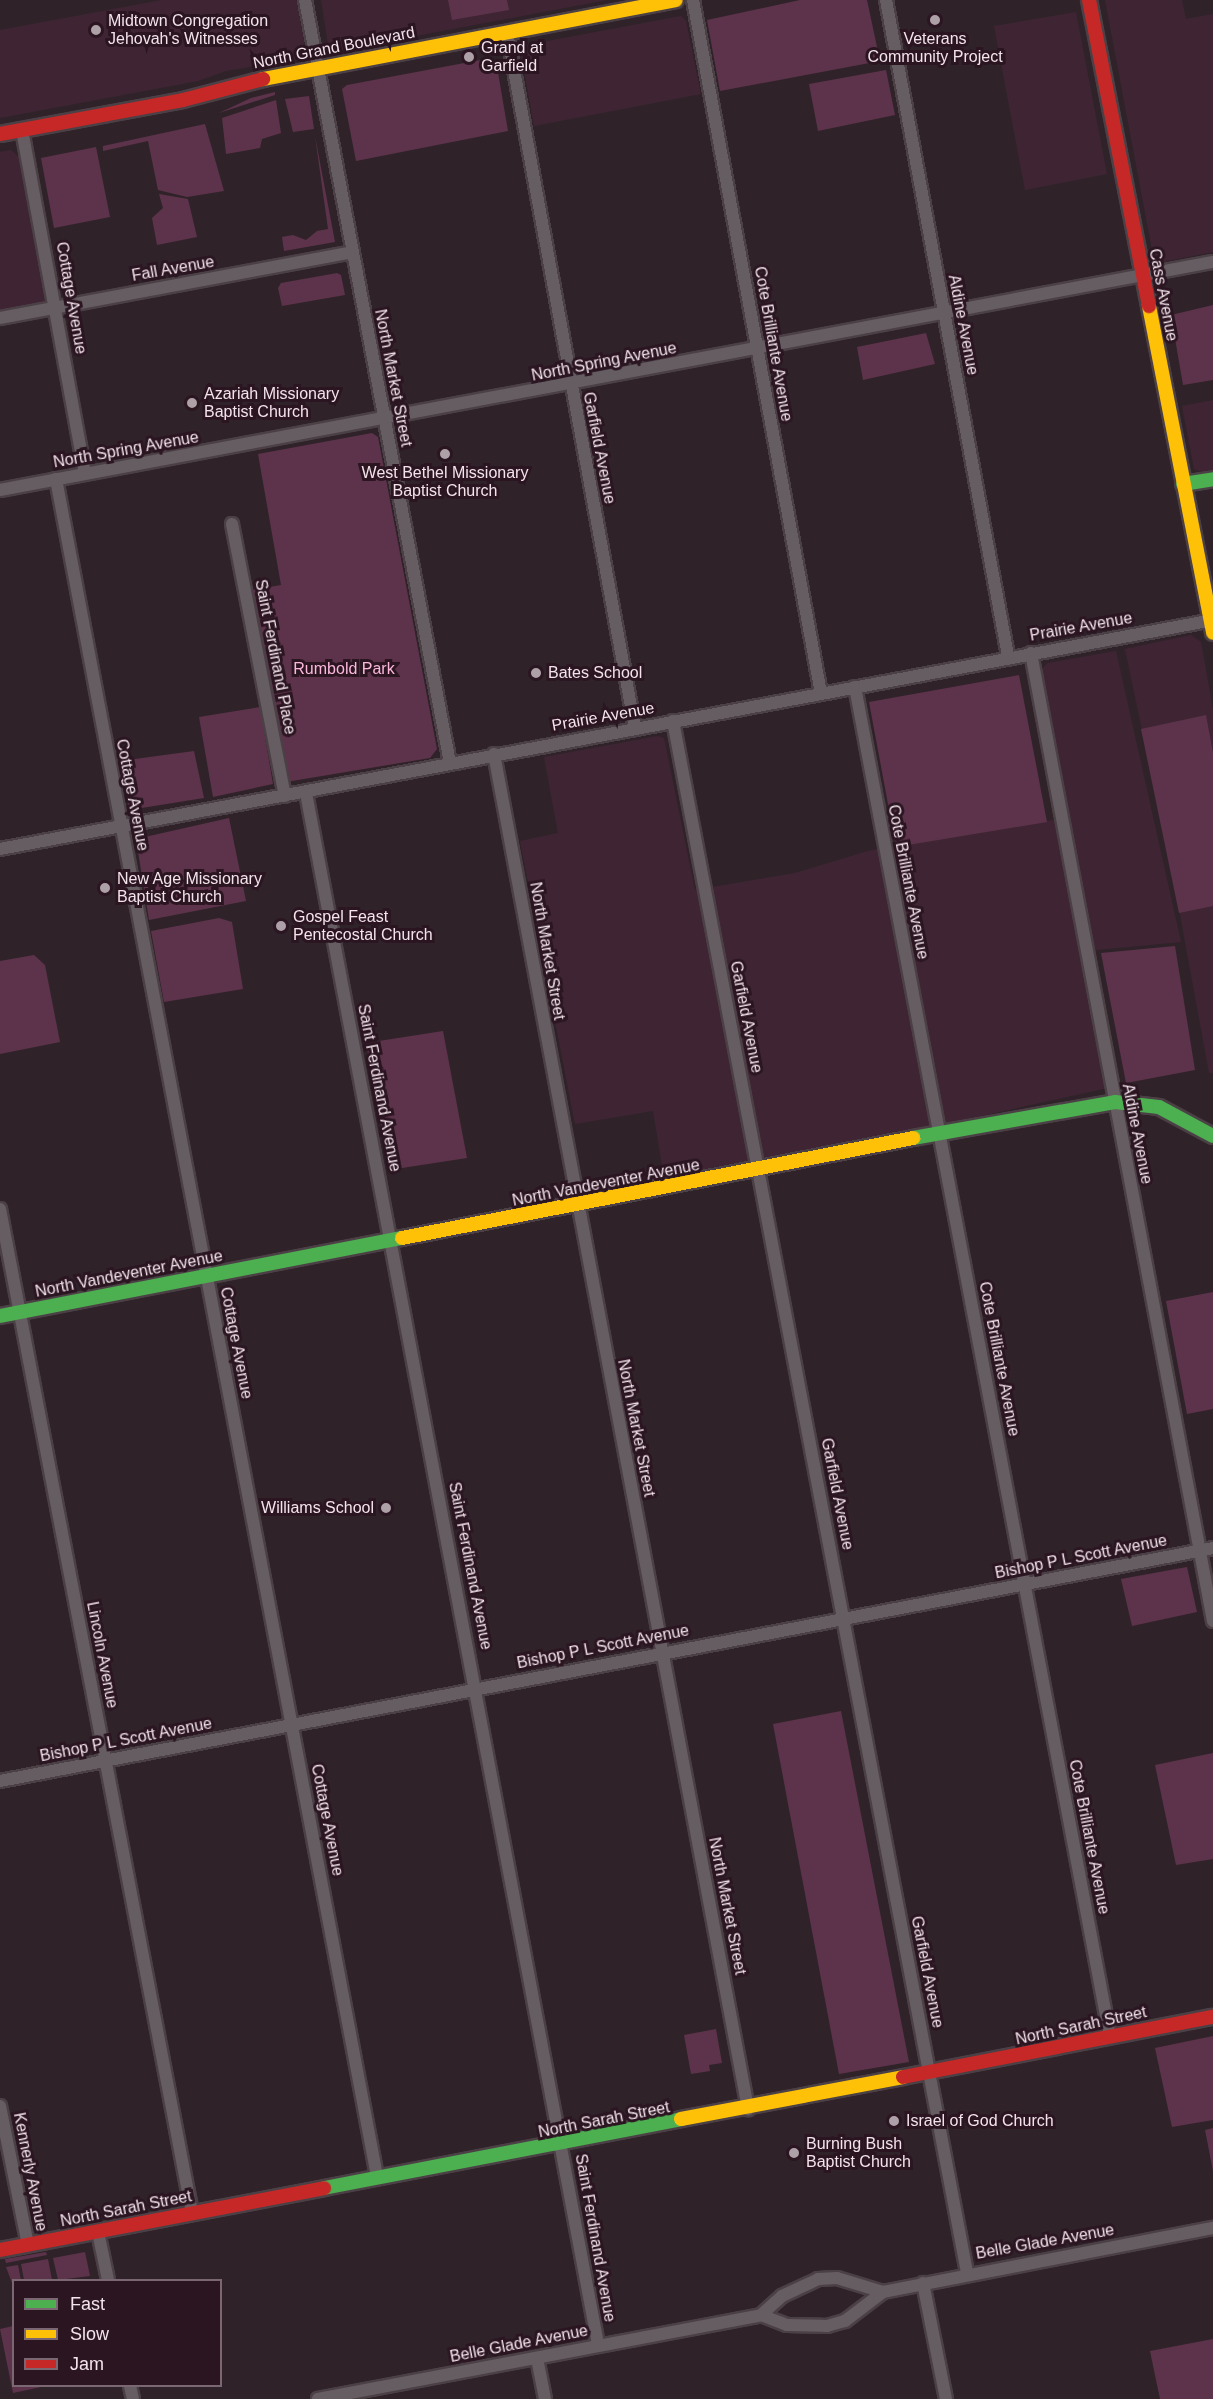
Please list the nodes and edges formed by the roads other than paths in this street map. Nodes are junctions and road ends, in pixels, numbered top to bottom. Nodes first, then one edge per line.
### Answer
1 (304, 0) edge
2 (676, 0) edge
3 (693, 0) edge
4 (886, 0) edge
5 (1089, 0) edge
6 (507, 32) junction
7 (317, 68) junction
8 (22, 130) junction
9 (0, 134) edge
10 (352, 252) junction
11 (1213, 262) edge
12 (1142, 275) junction
13 (57, 307) junction
14 (944, 314) junction
15 (0, 318) edge
16 (757, 350) junction
17 (571, 386) junction
18 (384, 421) junction
19 (85, 473) junction
20 (56, 479) junction
21 (1213, 479) edge
22 (1183, 484) junction
23 (0, 490) edge
24 (232, 524) dead end
25 (1213, 569) edge
26 (1205, 595) junction
27 (1212, 624) edge
28 (1031, 653) junction
29 (1008, 656) junction
30 (855, 687) junction
31 (821, 693) junction
32 (673, 721) junction
33 (635, 728) junction
34 (494, 754) junction
35 (450, 763) junction
36 (306, 793) junction
37 (285, 796) junction
38 (121, 825) junction
39 (0, 849) edge
40 (1115, 1102) junction
41 (939, 1136) junction
42 (1213, 1136) edge
43 (759, 1170) junction
44 (576, 1205) junction
45 (0, 1209) edge
46 (391, 1241) junction
47 (207, 1276) junction
48 (19, 1312) junction
49 (0, 1316) edge
50 (1213, 1548) edge
51 (1200, 1551) junction
52 (1026, 1585) junction
53 (844, 1618) junction
54 (1213, 1621) edge
55 (663, 1652) junction
56 (477, 1688) junction
57 (292, 1724) junction
58 (106, 1761) junction
59 (0, 1781) edge
60 (1213, 2016) edge
61 (1110, 2037) junction
62 (929, 2074) junction
63 (0, 2106) edge
64 (748, 2109) junction
65 (562, 2145) junction
66 (377, 2177) junction
67 (192, 2213) junction
68 (1213, 2228) edge
69 (98, 2232) junction
70 (28, 2245) junction
71 (0, 2250) edge
72 (967, 2273) junction
73 (108, 2279) edge
74 (923, 2283) junction
75 (883, 2292) junction
76 (761, 2314) junction
77 (598, 2345) junction
78 (537, 2358) junction
79 (318, 2399) edge
80 (545, 2399) edge
81 (946, 2399) edge

1 - 7 street, North Market Street
2 - 6 main road, North Grand Boulevard
3 - 16 street, Cote Brilliante Avenue
4 - 14 street, Aldine Avenue
5 - 12 main road, Cass Avenue
6 - 7 main road, North Grand Boulevard
6 - 17 street, Garfield Avenue
7 - 8 main road, North Grand Boulevard
7 - 10 street, North Market Street
8 - 9 main road, North Grand Boulevard
8 - 13 street, Cottage Avenue
10 - 13 street, Fall Avenue
10 - 18 street, North Market Street
11 - 12 street, North Spring Avenue
12 - 14 street, North Spring Avenue
12 - 22 main road, Cass Avenue
13 - 15 street, Fall Avenue
13 - 19 street, Cottage Avenue
14 - 16 street, North Spring Avenue
14 - 29 street, Aldine Avenue
16 - 17 street, North Spring Avenue
16 - 31 street, Cote Brilliante Avenue
17 - 18 street, North Spring Avenue
17 - 33 street, Garfield Avenue
18 - 19 street, North Spring Avenue
18 - 35 street, North Market Street
19 - 20 street, North Spring Avenue
20 - 23 street, North Spring Avenue
20 - 38 street, Cottage Avenue
21 - 22 main road
22 - 26 main road, Cass Avenue
24 - 37 street, Saint Ferdinand Place
25 - 26 main road
26 - 27 main road, Cass Avenue
27 - 28 street, Prairie Avenue
28 - 29 street, Prairie Avenue
28 - 40 street, Aldine Avenue
29 - 30 street, Prairie Avenue
30 - 31 street, Prairie Avenue
30 - 41 street, Cote Brilliante Avenue
31 - 32 street, Prairie Avenue
32 - 33 street, Prairie Avenue
32 - 43 street, Garfield Avenue
33 - 34 street, Prairie Avenue
34 - 35 street, Prairie Avenue
34 - 44 street, North Market Street
35 - 36 street, Prairie Avenue
36 - 37 street, Prairie Avenue
36 - 46 street, Saint Ferdinand Avenue
37 - 38 street, Prairie Avenue
38 - 39 street, Prairie Avenue
38 - 47 street, Cottage Avenue
40 - 41 main road, North Vandeventer Avenue
40 - 42 main road, North Vandeventer Avenue
40 - 51 street, Aldine Avenue
41 - 43 main road, North Vandeventer Avenue
41 - 52 street, Cote Brilliante Avenue
43 - 44 main road, North Vandeventer Avenue
43 - 53 street, Garfield Avenue
44 - 46 main road, North Vandeventer Avenue
44 - 55 street, North Market Street
45 - 48 street, Lincoln Avenue
46 - 47 main road, North Vandeventer Avenue
46 - 56 street, Saint Ferdinand Avenue
47 - 48 main road, North Vandeventer Avenue
47 - 57 street, Cottage Avenue
48 - 49 main road, North Vandeventer Avenue
48 - 58 street, Lincoln Avenue
50 - 51 street, Bishop P L Scott Avenue
51 - 52 street, Bishop P L Scott Avenue
51 - 54 street, Aldine Avenue
52 - 53 street, Bishop P L Scott Avenue
52 - 61 street, Cote Brilliante Avenue
53 - 55 street, Bishop P L Scott Avenue
53 - 62 street, Garfield Avenue
55 - 56 street, Bishop P L Scott Avenue
55 - 64 street, North Market Street
56 - 57 street, Bishop P L Scott Avenue
56 - 65 street, Saint Ferdinand Avenue
57 - 58 street, Bishop P L Scott Avenue
57 - 66 street, Cottage Avenue
58 - 59 street, Bishop P L Scott Avenue
58 - 67 street, Lincoln Avenue
60 - 61 main road, North Sarah Street
61 - 62 main road, North Sarah Street
62 - 64 main road, North Sarah Street
62 - 72 street, Garfield Avenue
63 - 70 street, Kennerly Avenue
64 - 65 main road, North Sarah Street
65 - 66 main road, North Sarah Street
65 - 77 street, Saint Ferdinand Avenue
66 - 67 main road, North Sarah Street
67 - 69 main road, North Sarah Street
68 - 72 street, Belle Glade Avenue
69 - 70 main road, North Sarah Street
69 - 73 street
70 - 71 main road, North Sarah Street
72 - 74 street, Belle Glade Avenue
74 - 75 street, Belle Glade Avenue
74 - 81 street
75 - 76 street, Belle Glade Avenue
75 - 76 street, Belle Glade Avenue
76 - 77 street, Belle Glade Avenue
77 - 78 street, Belle Glade Avenue
78 - 79 street, Belle Glade Avenue
78 - 80 street

